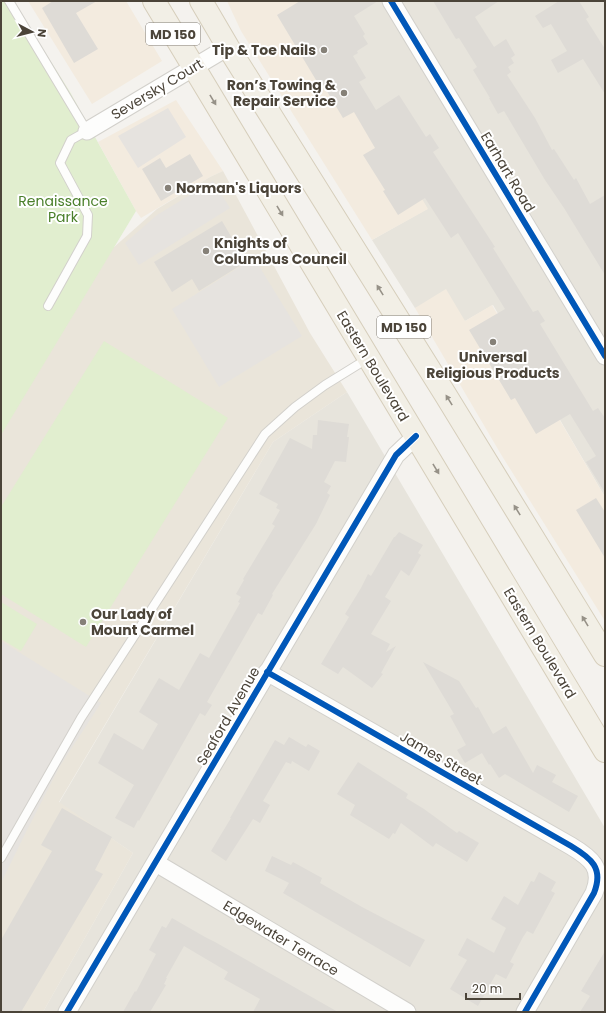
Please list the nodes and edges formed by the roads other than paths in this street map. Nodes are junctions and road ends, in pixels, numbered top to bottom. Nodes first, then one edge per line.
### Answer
1 (9, 1) edge
2 (154, 1) edge
3 (201, 1) edge
4 (391, 1) edge
5 (228, 47) junction
6 (193, 67) junction
7 (87, 131) junction
8 (48, 306) dead end
9 (605, 356) edge
10 (368, 358) junction
11 (416, 436) junction
12 (605, 655) edge
13 (267, 672) junction
14 (605, 751) edge
15 (1, 858) edge
16 (156, 863) junction
17 (67, 1012) edge
18 (407, 1012) edge
19 (525, 1012) edge

1 - 7 lane
2 - 6 main road, Eastern Boulevard / MD 150
3 - 5 main road, MD 150
4 - 9 street, Earhart Road
5 - 6 street, Seversky Court
12 -> 5 main road, MD 150
6 - 7 street, Seversky Court
6 -> 10 main road, Eastern Boulevard / MD 150
7 - 8 lane
10 - 11 main road, Eastern Boulevard / MD 150
10 - 15 lane
11 - 13 street, Seaford Avenue
11 -> 14 main road, Eastern Boulevard / MD 150
13 - 16 street, Seaford Avenue
13 - 19 street, James Street
16 - 17 street, Seaford Avenue
16 - 18 street, Edgewater Terrace

